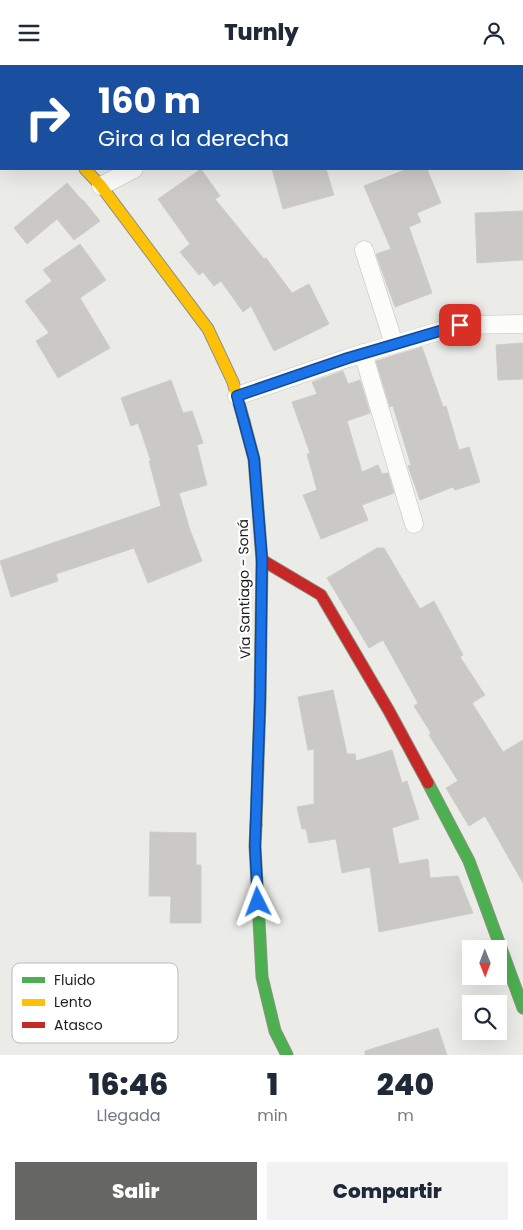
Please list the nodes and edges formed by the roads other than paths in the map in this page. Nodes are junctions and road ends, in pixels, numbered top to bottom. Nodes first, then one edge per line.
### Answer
1 (85, 170) edge
2 (132, 170) edge
3 (101, 186) junction
4 (364, 250) dead end
5 (523, 324) edge
6 (394, 344) junction
7 (364, 353) junction
8 (237, 396) junction
9 (414, 524) dead end
10 (262, 560) junction
11 (523, 1008) edge
12 (287, 1055) edge

1 - 3 main road, Vía Santiago - Soná
2 - 3 street
3 - 8 main road, Vía Santiago - Soná
4 - 6 street
5 - 6 street
6 - 7 street
7 - 8 street
7 - 9 street
8 - 10 main road, Vía Santiago - Soná
10 - 11 main road
10 - 12 main road, Vía Santiago - Soná

